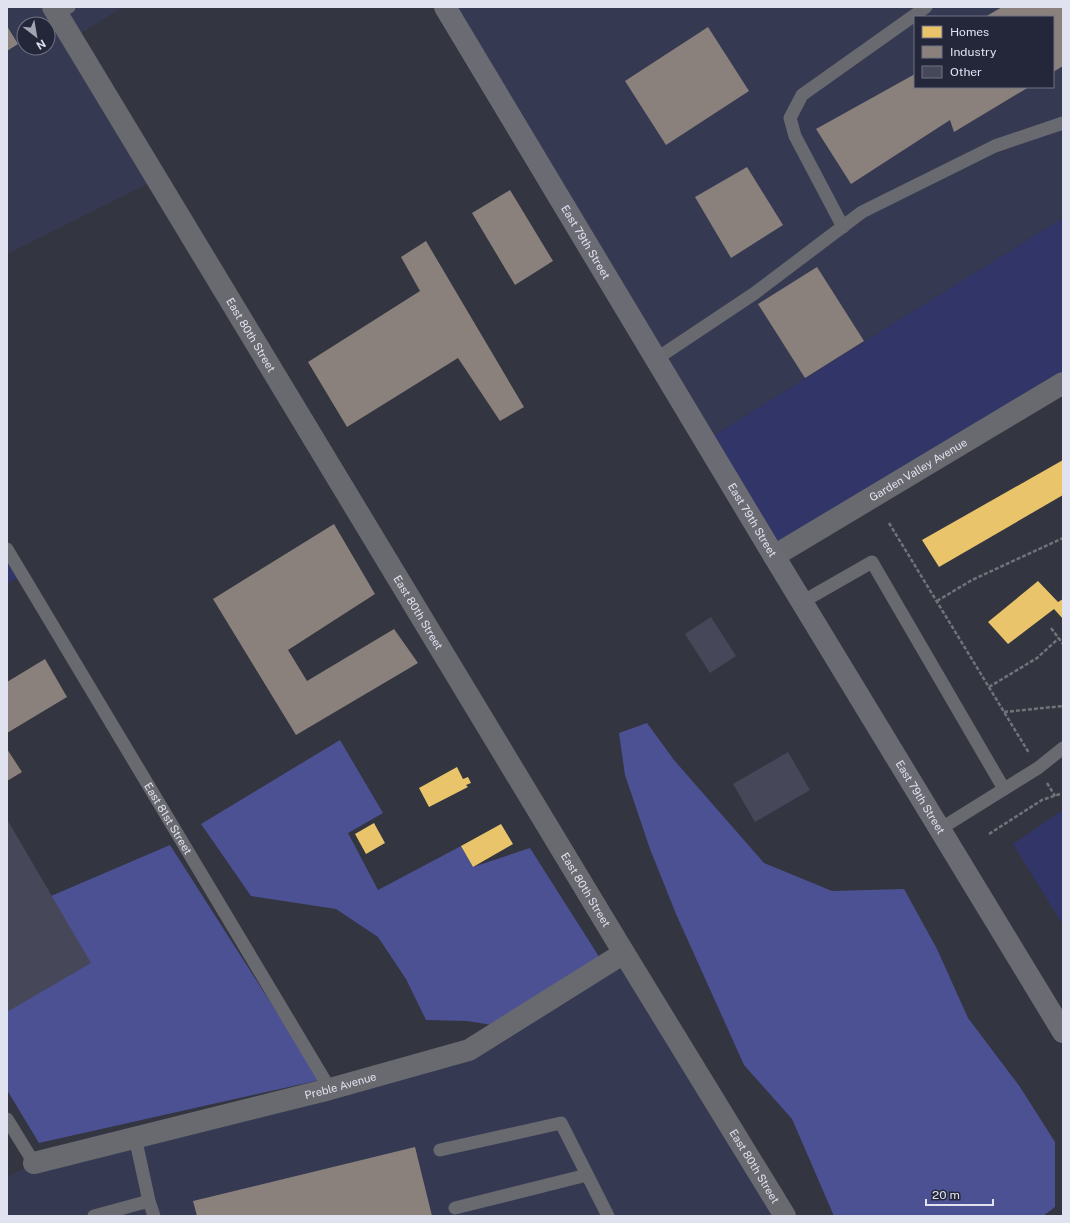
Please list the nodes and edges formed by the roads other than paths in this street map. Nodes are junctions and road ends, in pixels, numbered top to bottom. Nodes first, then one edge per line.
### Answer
1 (445, 7) edge
2 (926, 7) edge
3 (60, 9) edge
4 (1063, 124) edge
5 (843, 227) junction
6 (656, 359) junction
7 (1063, 383) edge
8 (7, 549) edge
9 (774, 556) junction
10 (802, 602) junction
11 (1063, 748) edge
12 (1004, 789) junction
13 (940, 829) junction
14 (624, 954) junction
15 (1063, 1032) edge
16 (330, 1089) junction
17 (7, 1119) edge
18 (135, 1138) junction
19 (440, 1150) dead end
20 (34, 1163) joint
21 (587, 1175) junction
22 (149, 1201) junction
23 (454, 1208) dead end
24 (94, 1216) edge
25 (154, 1216) edge
26 (608, 1216) edge
27 (785, 1216) edge

1 - 6 main road, East 79th Street
2 - 5 lane
3 - 14 street, East 80th Street
4 - 5 lane
5 - 6 lane
6 - 9 main road, East 79th Street
7 - 9 street, Garden Valley Avenue
8 - 16 lane, East 81st Street
9 - 10 main road, East 79th Street
10 - 12 lane
10 - 13 main road, East 79th Street
11 - 12 lane
12 - 13 lane
13 - 15 main road, East 79th Street
14 - 16 street, Preble Avenue
14 - 27 street, East 80th Street
16 - 18 street, Preble Avenue
17 - 20 lane
18 - 20 street, Preble Avenue
18 - 22 lane
19 - 21 lane
21 - 23 lane
21 - 26 lane
22 - 24 lane
22 - 25 lane

